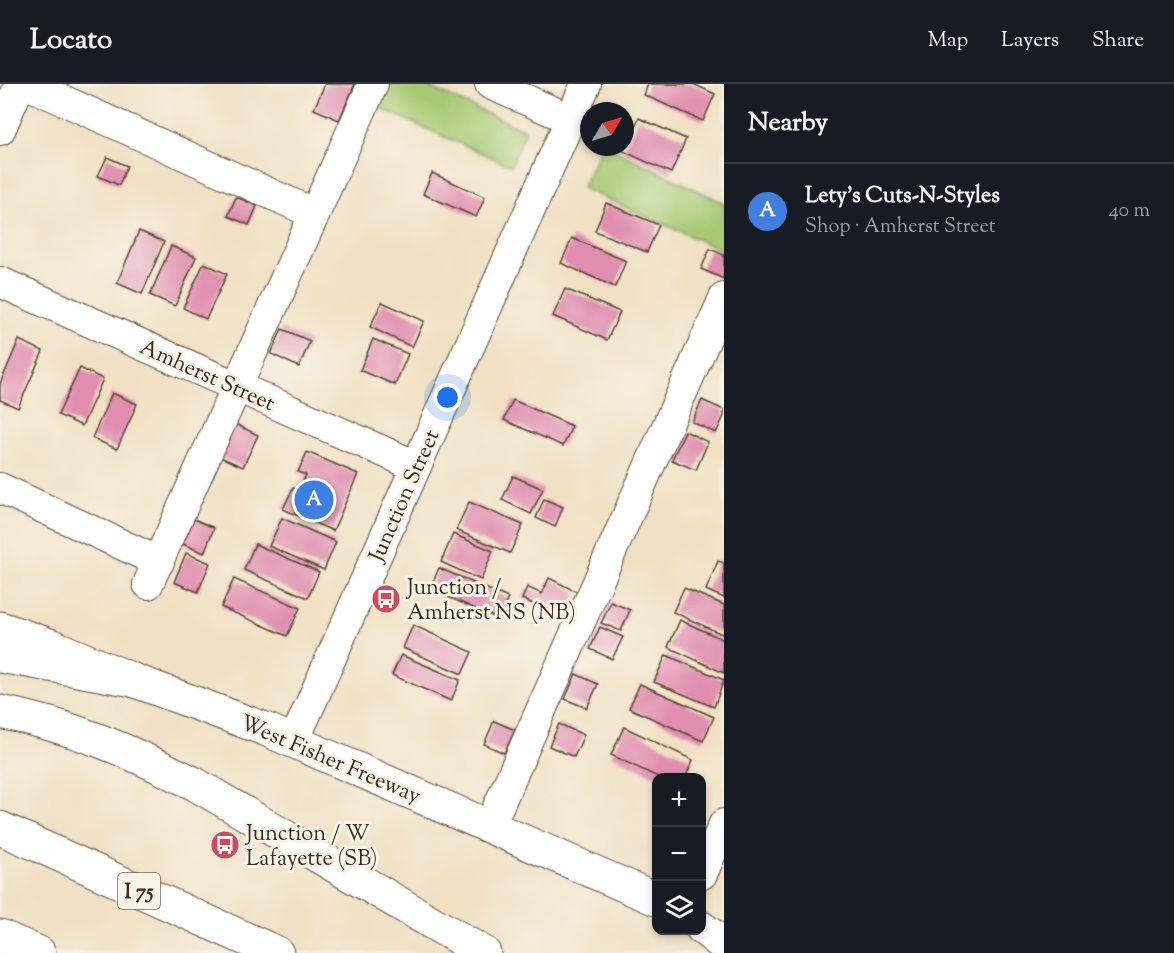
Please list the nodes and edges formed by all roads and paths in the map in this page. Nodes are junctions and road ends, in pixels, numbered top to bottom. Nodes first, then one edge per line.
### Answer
1 (20, 84) edge
2 (27, 84) edge
3 (373, 84) edge
4 (490, 84) edge
5 (586, 84) edge
6 (570, 119) junction
7 (0, 130) edge
8 (315, 214) junction
9 (0, 282) edge
10 (724, 298) edge
11 (237, 387) junction
12 (416, 466) junction
13 (0, 488) edge
14 (0, 628) edge
15 (0, 656) edge
16 (133, 680) junction
17 (0, 712) edge
18 (294, 741) junction
19 (724, 824) edge
20 (490, 825) junction
21 (0, 828) edge
22 (706, 865) edge
23 (652, 897) edge
24 (706, 931) edge
25 (0, 936) edge
26 (724, 945) edge
27 (0, 951) edge
28 (6, 953) edge
29 (39, 953) edge
30 (278, 953) edge
31 (484, 953) edge

1 - 7 street
2 - 8 street
3 - 8 street
4 - 6 street
5 - 6 street, Junction Street
6 - 12 street, Junction Street
8 - 11 street
9 - 11 street, Amherst Street
10 - 20 street
11 - 12 street, Amherst Street
11 - 13 street
12 - 18 street, Junction Street
14 - 16 main road, West Fisher Freeway
15 - 16 main road
16 - 18 main road, West Fisher Freeway
17 - 31 main road
18 - 20 main road, West Fisher Freeway
19 - 22 street
20 - 23 main road, West Fisher Freeway
21 - 30 main road, I 75
24 - 26 main road
25 - 29 main road
27 - 28 main road

